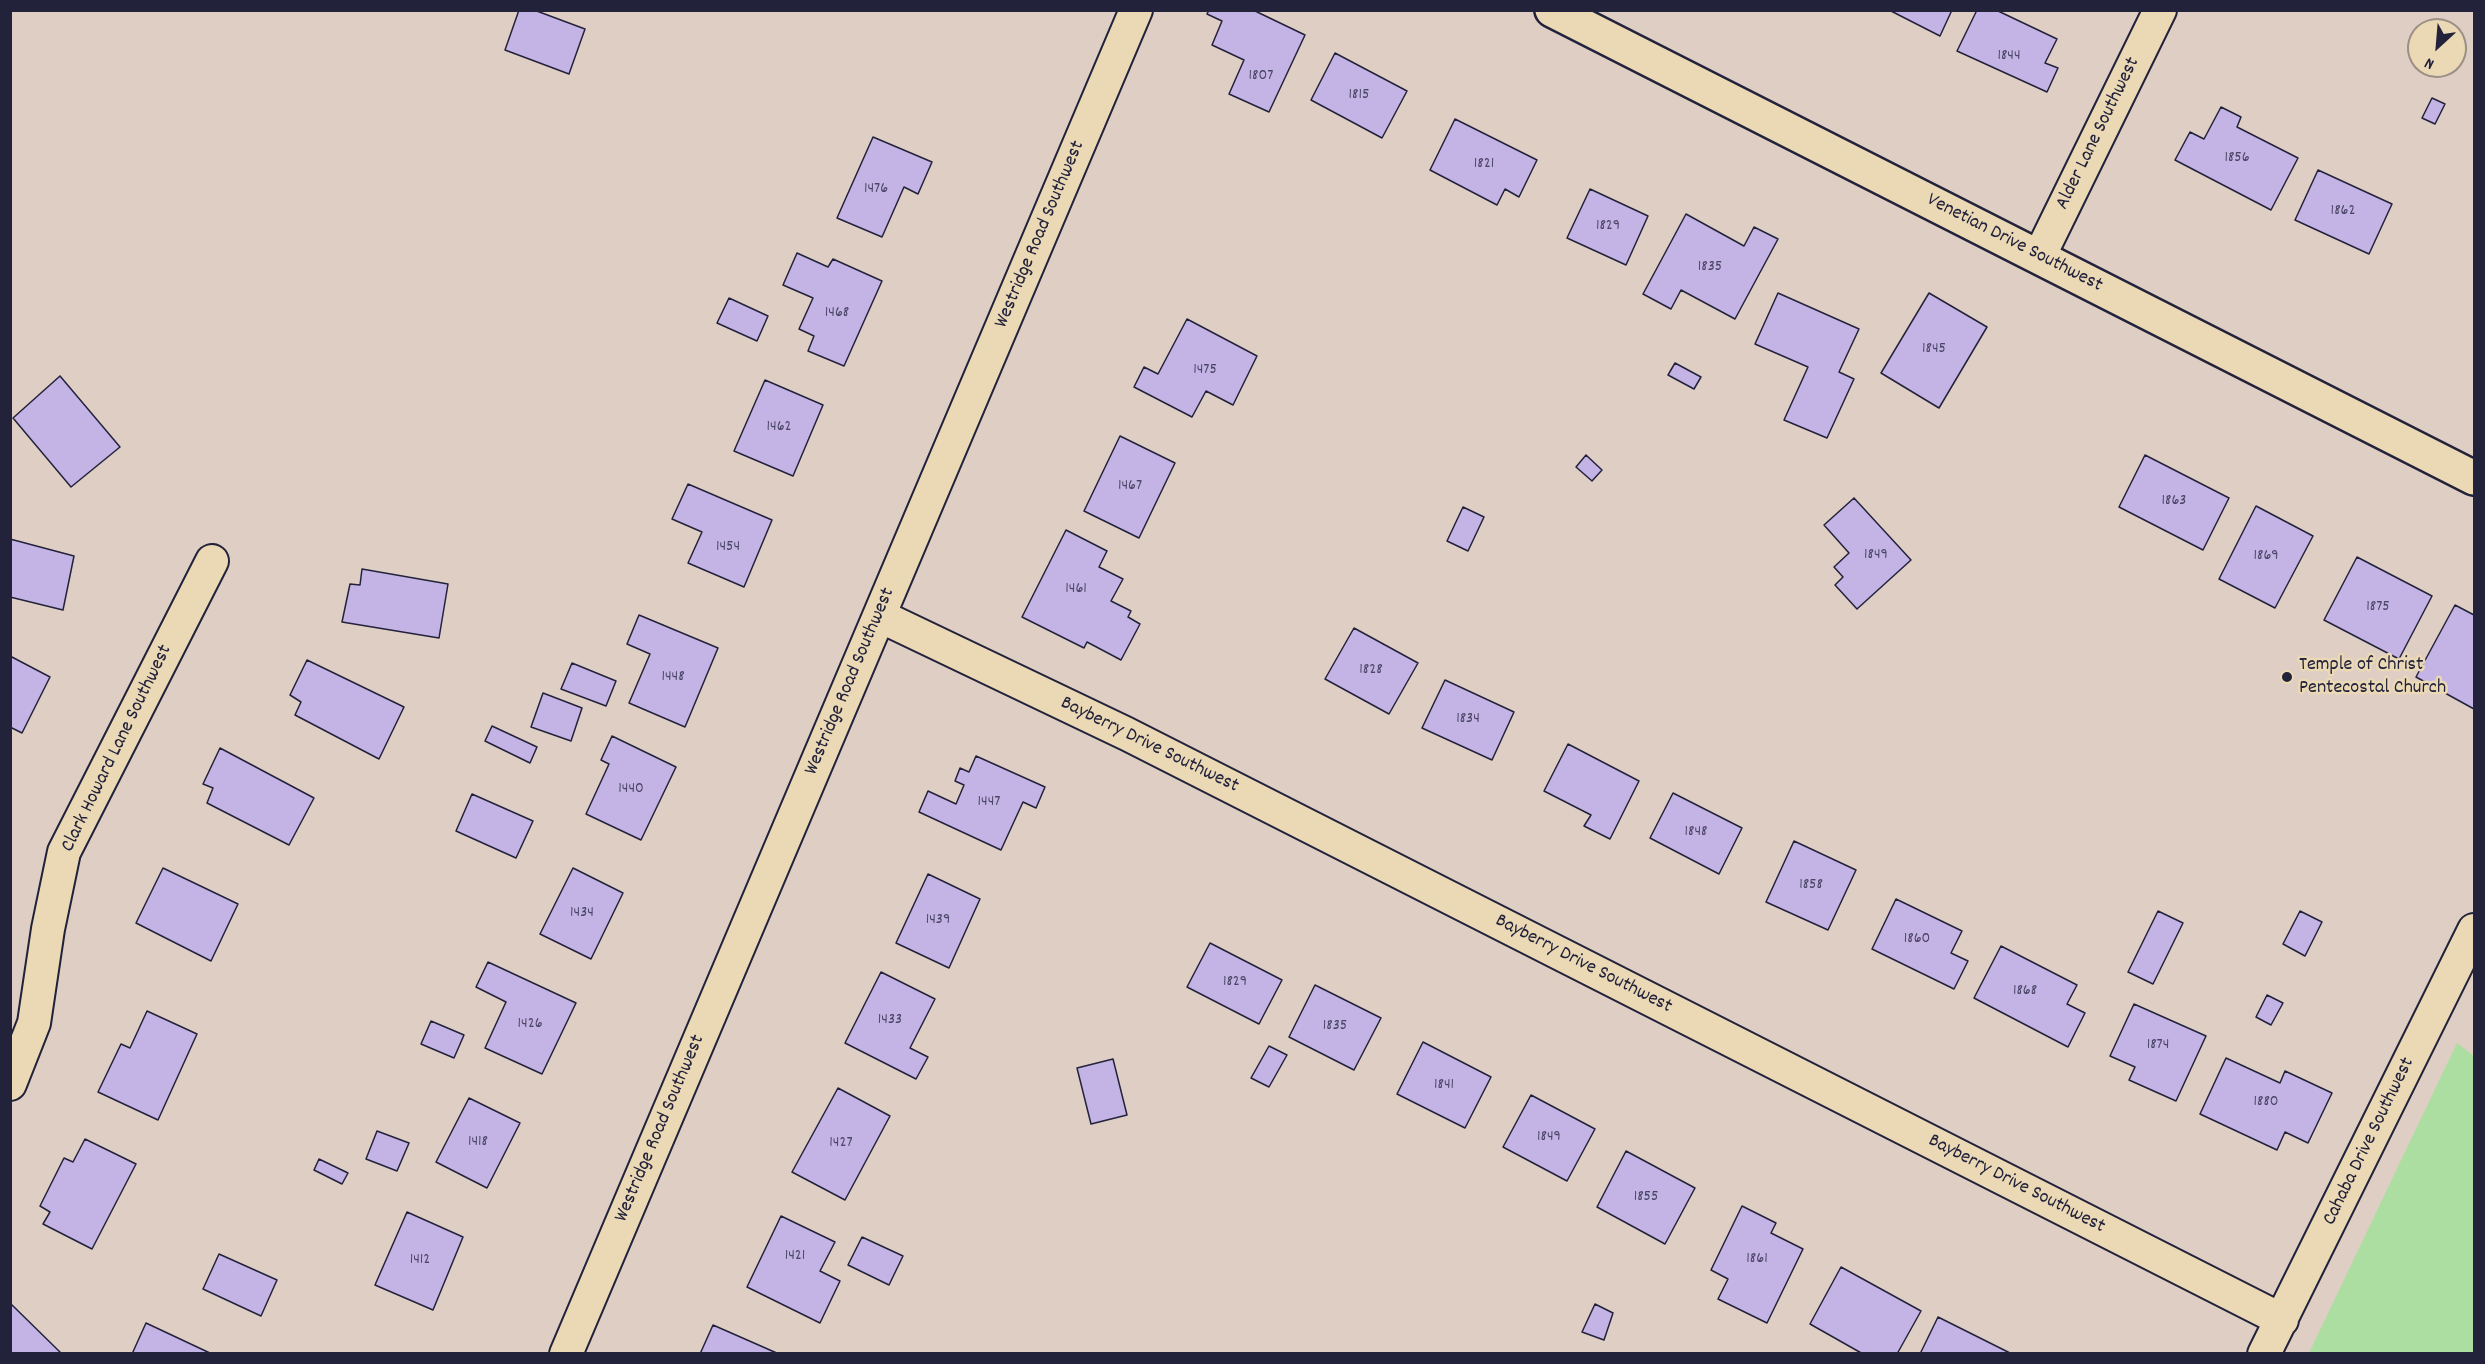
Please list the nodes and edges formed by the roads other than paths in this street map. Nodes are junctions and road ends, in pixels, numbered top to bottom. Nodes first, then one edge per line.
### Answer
1 (1136, 10) edge
2 (1552, 10) edge
3 (2160, 10) edge
4 (2039, 257) junction
5 (2475, 478) edge
6 (212, 561) dead end
7 (879, 616) junction
8 (2475, 930) edge
9 (10, 1084) edge
10 (2282, 1320) junction
11 (566, 1353) edge
12 (2264, 1353) edge

1 - 7 street, Westridge Road Southwest
2 - 4 street, Venetian Drive Southwest
3 - 4 street, Alder Lane Southwest
4 - 5 street, Venetian Drive Southwest
6 - 9 street, Clark Howard Lane Southwest
7 - 10 street, Bayberry Drive Southwest
7 - 11 street, Westridge Road Southwest
8 - 10 street, Cahaba Drive Southwest
10 - 12 street, Cahaba Drive Southwest

